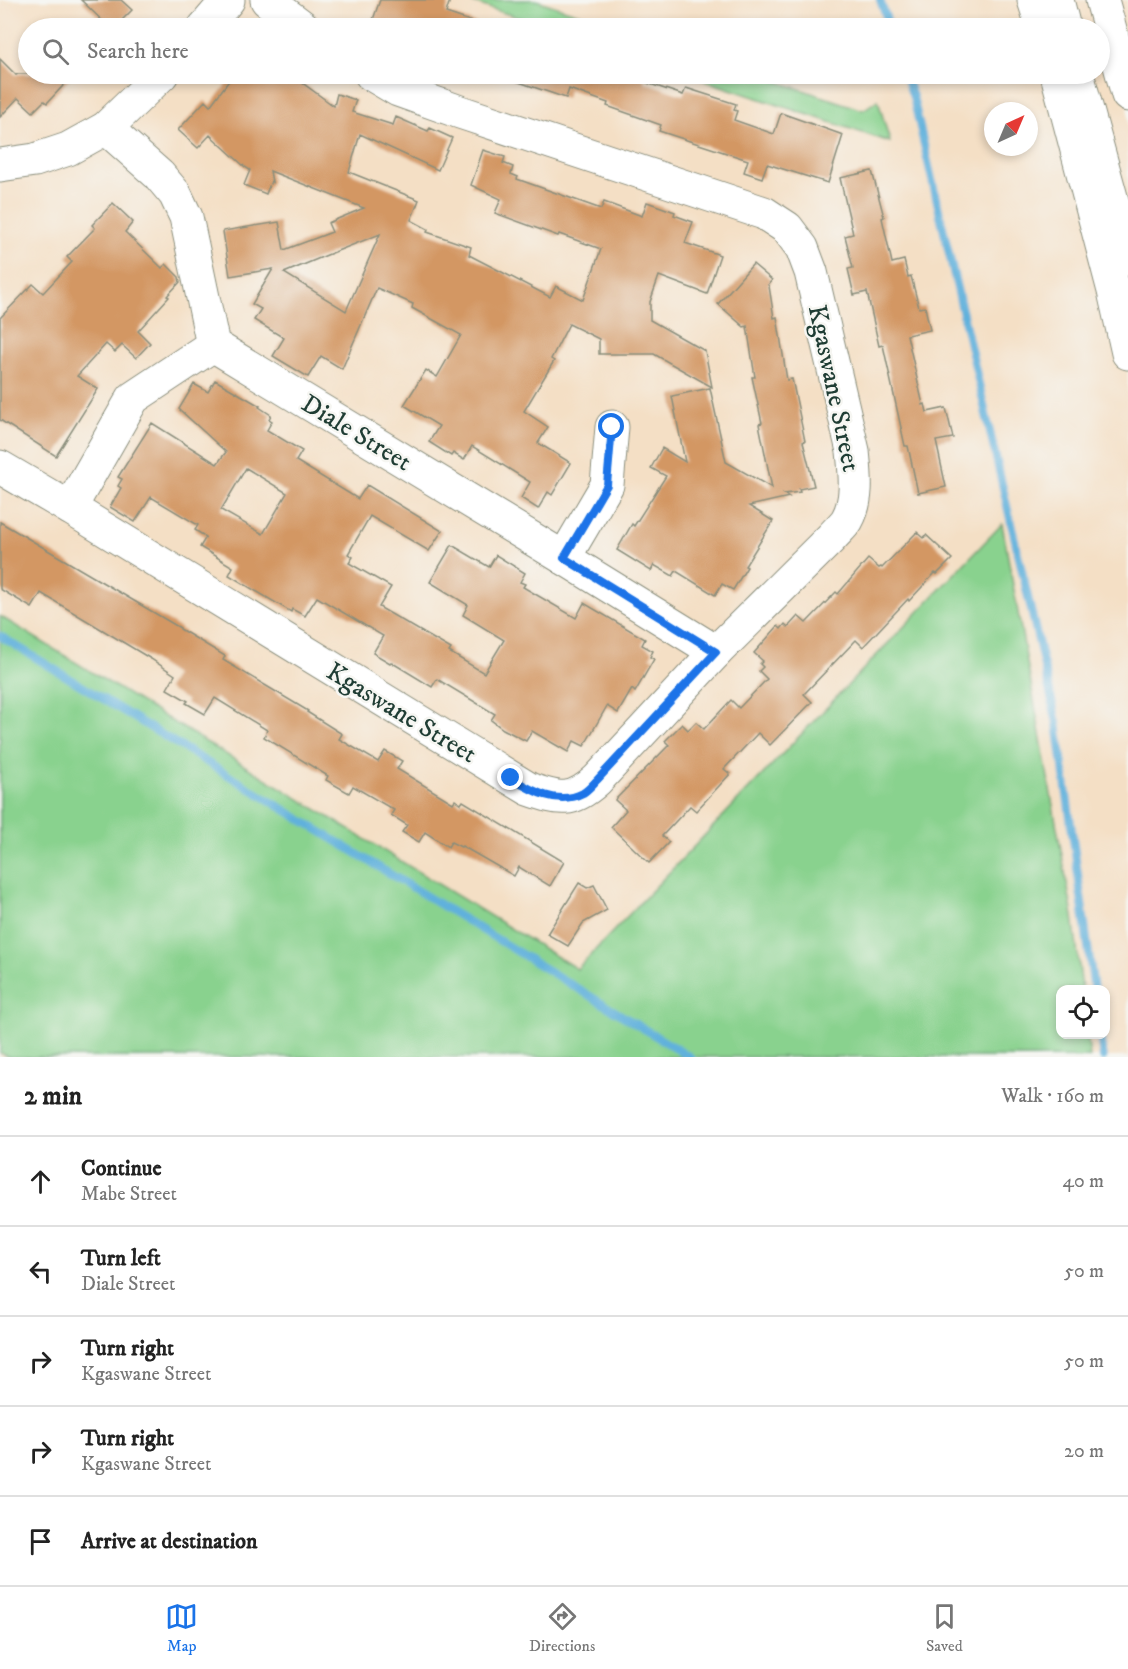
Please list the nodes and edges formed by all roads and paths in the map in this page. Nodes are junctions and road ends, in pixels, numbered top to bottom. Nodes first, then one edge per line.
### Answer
1 (228, 0) edge
2 (267, 0) edge
3 (1034, 0) edge
4 (1057, 0) edge
5 (1102, 0) edge
6 (213, 18) edge
7 (291, 18) edge
8 (1040, 18) edge
9 (1062, 18) edge
10 (1107, 18) edge
11 (1110, 29) edge
12 (152, 84) edge
13 (388, 84) edge
14 (1060, 84) edge
15 (1080, 84) edge
16 (1128, 95) edge
17 (106, 128) junction
18 (0, 165) edge
19 (1128, 259) edge
20 (213, 345) junction
21 (1128, 353) edge
22 (612, 427) dead end
23 (0, 467) edge
24 (70, 508) junction
25 (564, 558) junction
26 (716, 652) junction

1 - 6 street
2 - 7 street
3 - 8 street
4 - 9 street
5 - 10 street
11 - 16 street
12 - 17 street
13 - 26 street, Kgaswane Street
14 - 21 street
15 - 19 street
17 - 18 street
17 - 20 street
20 - 24 street
20 - 25 street, Diale Street
22 - 25 street
23 - 24 street, Kgaswane Street
24 - 26 street, Kgaswane Street
25 - 26 street, Diale Street

